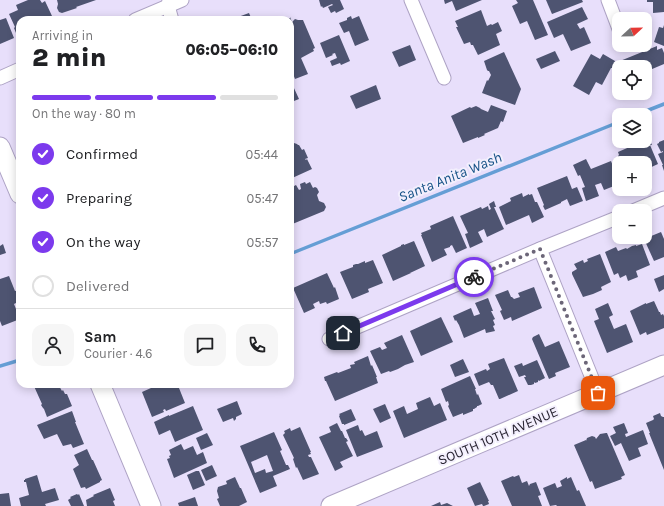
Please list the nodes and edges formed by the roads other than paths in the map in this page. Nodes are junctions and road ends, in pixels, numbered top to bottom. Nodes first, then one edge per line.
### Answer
1 (182, 0) edge
2 (411, 0) edge
3 (608, 0) edge
4 (168, 3) edge
5 (613, 12) edge
6 (143, 16) edge
7 (171, 16) edge
8 (16, 71) edge
9 (0, 78) edge
10 (444, 78) dead end
11 (0, 148) edge
12 (16, 185) edge
13 (664, 198) edge
14 (650, 204) edge
15 (612, 220) edge
16 (540, 249) junction
17 (329, 339) dead end
18 (664, 365) edge
19 (102, 388) edge
20 (598, 393) junction
21 (151, 506) edge
22 (331, 506) edge

1 - 4 street
2 - 10 street
3 - 5 street
4 - 6 street
4 - 7 street
8 - 9 street
11 - 12 street
13 - 14 street
15 - 16 street
16 - 17 street
16 - 20 street
18 - 20 street, SOUTH 10TH AVENUE
19 - 21 street
20 - 22 street, SOUTH 10TH AVENUE

